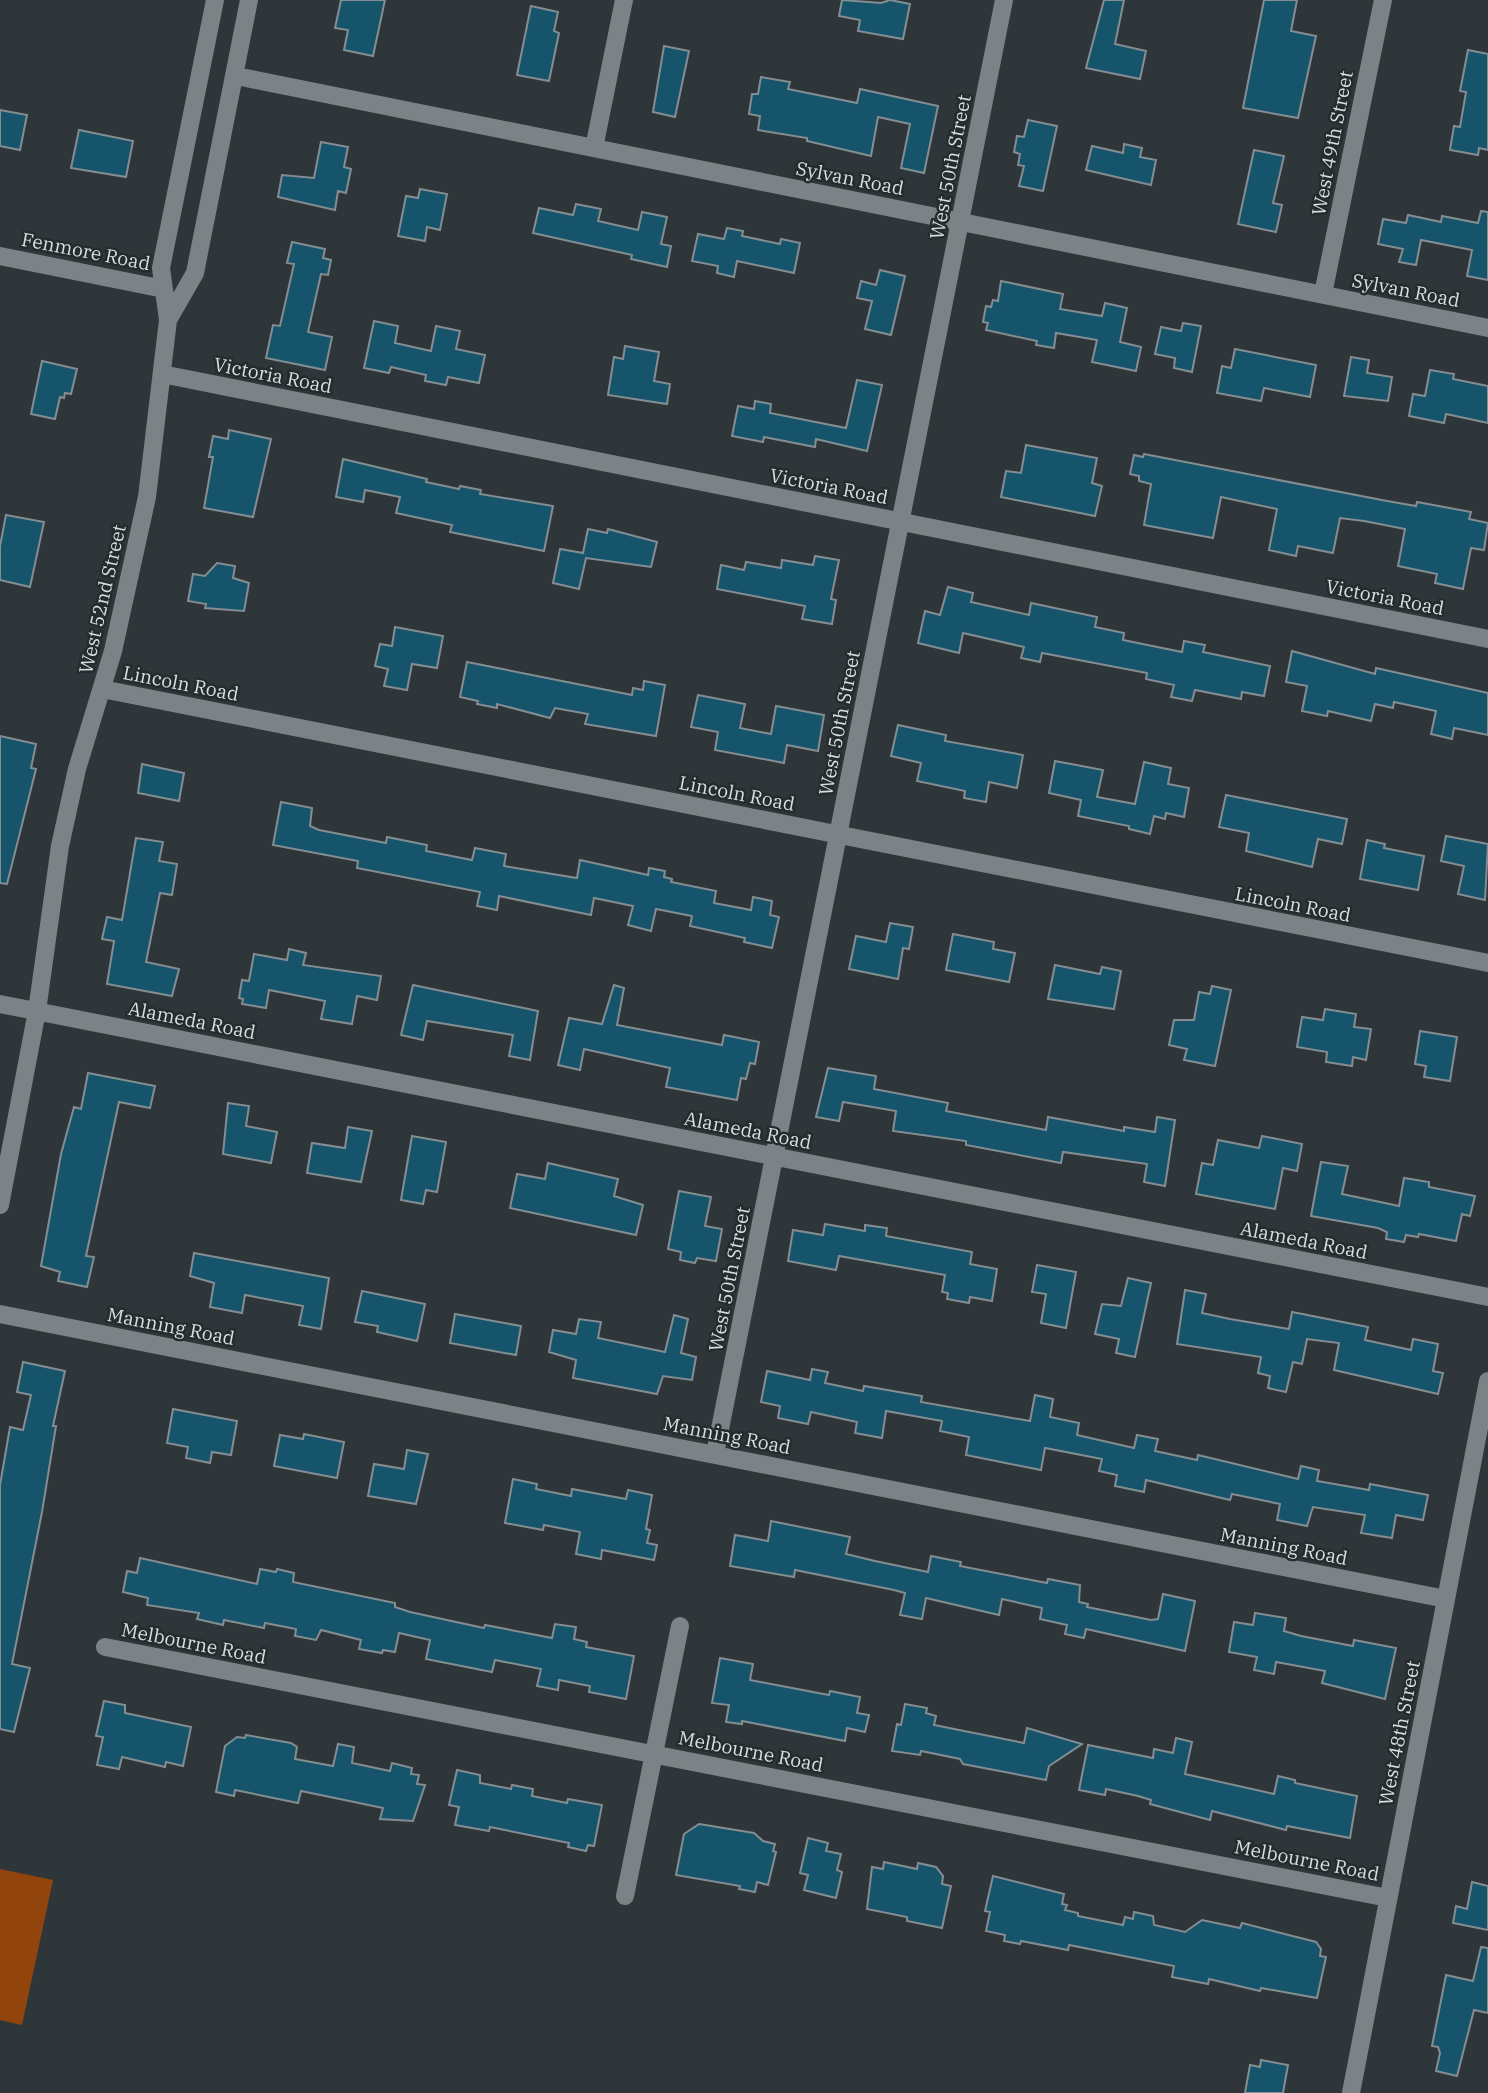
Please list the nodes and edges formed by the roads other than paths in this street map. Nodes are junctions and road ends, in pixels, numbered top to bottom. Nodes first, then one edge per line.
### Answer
1 (215, 0) edge
2 (249, 0) edge
3 (624, 0) edge
4 (1004, 0) edge
5 (1382, 0) edge
6 (246, 78) dead end
7 (594, 148) junction
8 (960, 221) junction
9 (0, 256) edge
10 (164, 289) junction
11 (1323, 295) junction
12 (168, 320) junction
13 (1488, 327) edge
14 (162, 374) junction
15 (900, 522) junction
16 (1488, 639) edge
17 (102, 689) junction
18 (838, 835) junction
19 (1488, 964) edge
20 (0, 1004) edge
21 (37, 1011) junction
22 (774, 1157) junction
23 (0, 1205) edge
24 (1488, 1297) edge
25 (0, 1314) edge
26 (1488, 1381) edge
27 (715, 1454) junction
28 (1446, 1599) junction
29 (680, 1626) dead end
30 (105, 1647) dead end
31 (656, 1753) junction
32 (625, 1896) dead end
33 (1388, 1898) junction
34 (1351, 2093) edge

1 - 10 street, West 52nd Street
2 - 12 street
3 - 7 street
4 - 8 street, West 50th Street
5 - 11 street, West 49th Street
6 - 7 street, Sylvan Road
7 - 8 street, Sylvan Road
8 - 11 street, Sylvan Road
8 - 15 street, West 50th Street
9 - 10 street, Fenmore Road
10 - 12 street, West 52nd Street
11 - 13 street, Sylvan Road
12 - 14 street, West 52nd Street
14 - 15 street, Victoria Road
14 - 17 street, West 52nd Street
15 - 16 street, Victoria Road
15 - 18 street, West 50th Street
17 - 18 street, Lincoln Road
17 - 21 street, West 52nd Street
18 - 19 street, Lincoln Road
18 - 22 street, West 50th Street
20 - 21 street, Alameda Road
21 - 22 street, Alameda Road
21 - 23 street, West 52nd Street
22 - 24 street, Alameda Road
22 - 27 street, West 50th Street
25 - 27 street, Manning Road
26 - 28 street, West 48th Street
27 - 28 street, Manning Road
28 - 33 street, West 48th Street
29 - 31 street
30 - 31 street, Melbourne Road
31 - 32 street
31 - 33 street, Melbourne Road
33 - 34 street, West 48th Street

